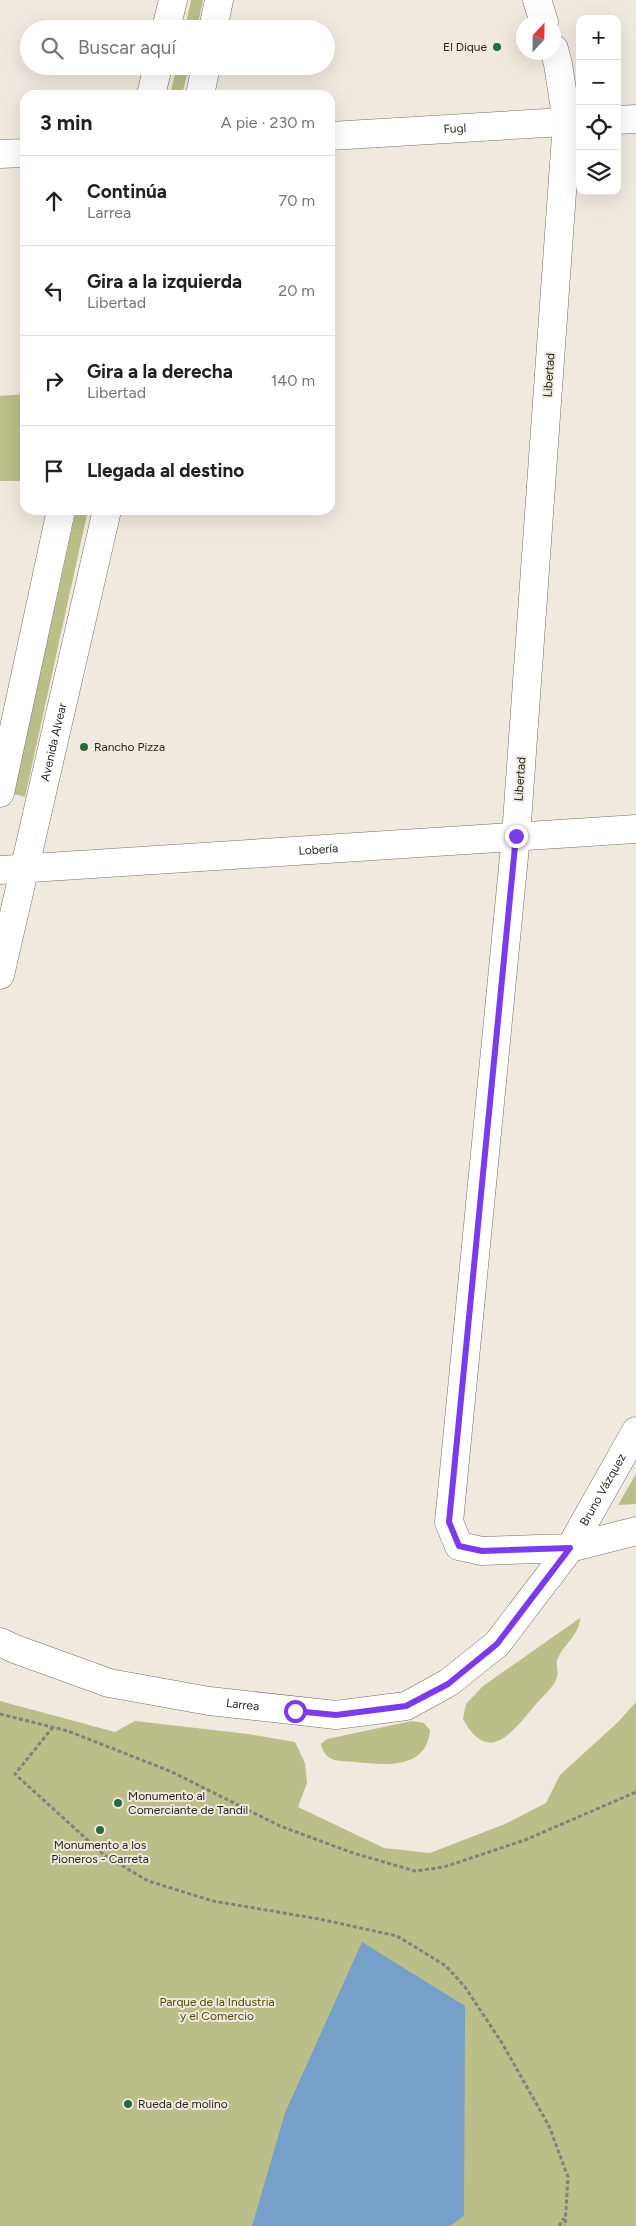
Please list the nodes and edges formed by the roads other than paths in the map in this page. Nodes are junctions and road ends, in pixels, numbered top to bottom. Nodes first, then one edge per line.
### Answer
1 (172, 0) edge
2 (219, 0) edge
3 (537, 0) edge
4 (542, 15) edge
5 (168, 20) edge
6 (215, 20) edge
7 (557, 60) edge
8 (156, 75) edge
9 (204, 75) edge
10 (153, 90) edge
11 (201, 90) edge
12 (636, 119) edge
13 (621, 120) edge
14 (574, 122) edge
15 (335, 136) edge
16 (20, 153) edge
17 (0, 154) edge
18 (61, 515) edge
19 (106, 515) edge
20 (0, 793) edge
21 (636, 828) edge
22 (516, 836) junction
23 (13, 869) edge
24 (0, 975) edge
25 (636, 1431) edge
26 (636, 1531) edge
27 (570, 1548) junction
28 (0, 1642) edge

1 - 5 street
2 - 6 street
3 - 4 street
7 - 14 street, Libertad
8 - 10 street
9 - 11 street
12 - 13 street
14 - 15 street, Fugl
14 - 22 street, Libertad
16 - 17 street
18 - 20 street
19 - 23 street, Avenida Alvear
21 - 22 street, Lobería
22 - 23 street, Lobería
22 - 27 street, Libertad
23 - 24 street, Avenida Alvear
25 - 27 street, Bruno Vázquez
26 - 27 street
27 - 28 street, Larrea

